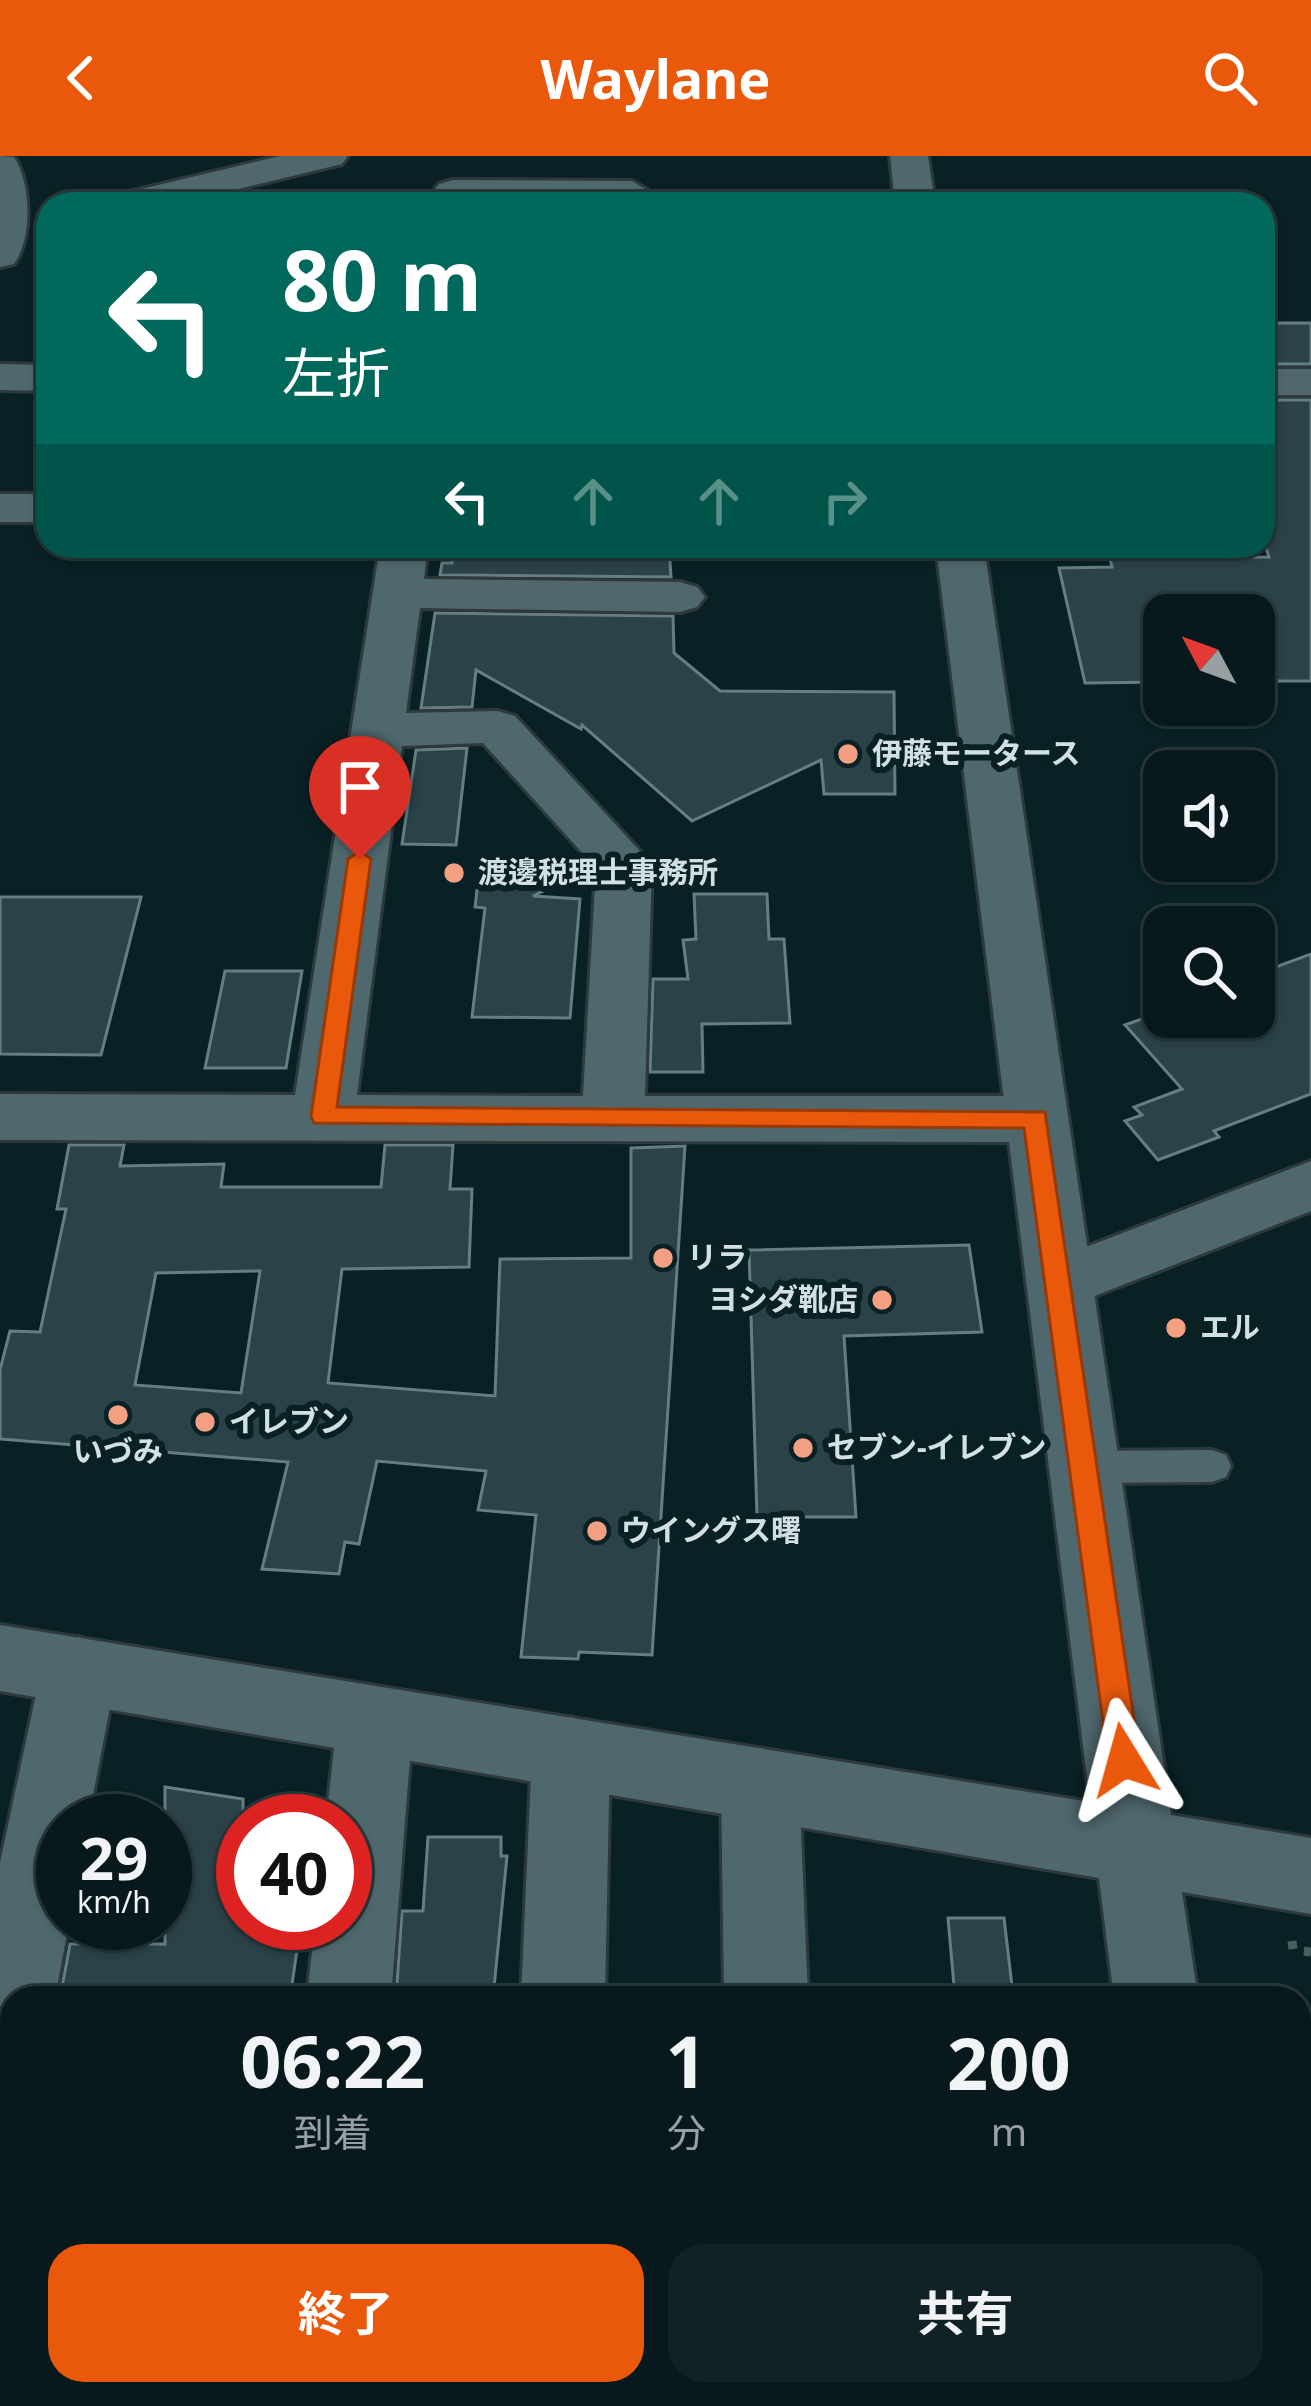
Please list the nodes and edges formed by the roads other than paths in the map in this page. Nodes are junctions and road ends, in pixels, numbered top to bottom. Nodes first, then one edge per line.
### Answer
1 (329, 156) edge
2 (909, 156) edge
3 (0, 165) edge
4 (455, 184) edge
5 (177, 192) edge
6 (597, 192) edge
7 (914, 192) edge
8 (36, 224) edge
9 (2, 237) edge
10 (0, 377) edge
11 (36, 377) edge
12 (1275, 382) edge
13 (1311, 382) edge
14 (0, 508) edge
15 (36, 508) edge
16 (962, 558) edge
17 (400, 570) edge
18 (680, 597) dead end
19 (378, 730) junction
20 (323, 1116) junction
21 (0, 1117) edge
22 (613, 1118) junction
23 (1036, 1119) junction
24 (1311, 1185) edge
25 (1059, 1284) junction
26 (1212, 1466) dead end
27 (1084, 1467) junction
28 (0, 1658) edge
29 (79, 1671) junction
30 (375, 1720) junction
31 (571, 1754) junction
32 (760, 1784) junction
33 (1135, 1847) junction
34 (1302, 1913) edge
35 (16, 1986) edge
36 (350, 1986) edge
37 (563, 1986) edge
38 (766, 1986) edge
39 (1154, 1986) edge

1 - 5 street
2 - 7 street
3 - 9 street
4 - 6 street
8 - 9 street
10 - 11 street
12 - 13 street
14 - 15 street
16 - 23 street
17 - 18 street
17 - 19 street
19 - 20 street
19 - 22 street
20 - 21 street
20 - 22 street
22 - 23 street
23 - 25 street
24 - 25 street
25 - 27 street
26 - 27 lane
27 - 33 street
28 - 29 street
29 - 30 street
29 - 35 street
30 - 31 street
30 - 36 street
31 - 32 street
31 - 37 street
32 - 33 street
32 - 38 street
33 - 34 street
33 - 39 street

